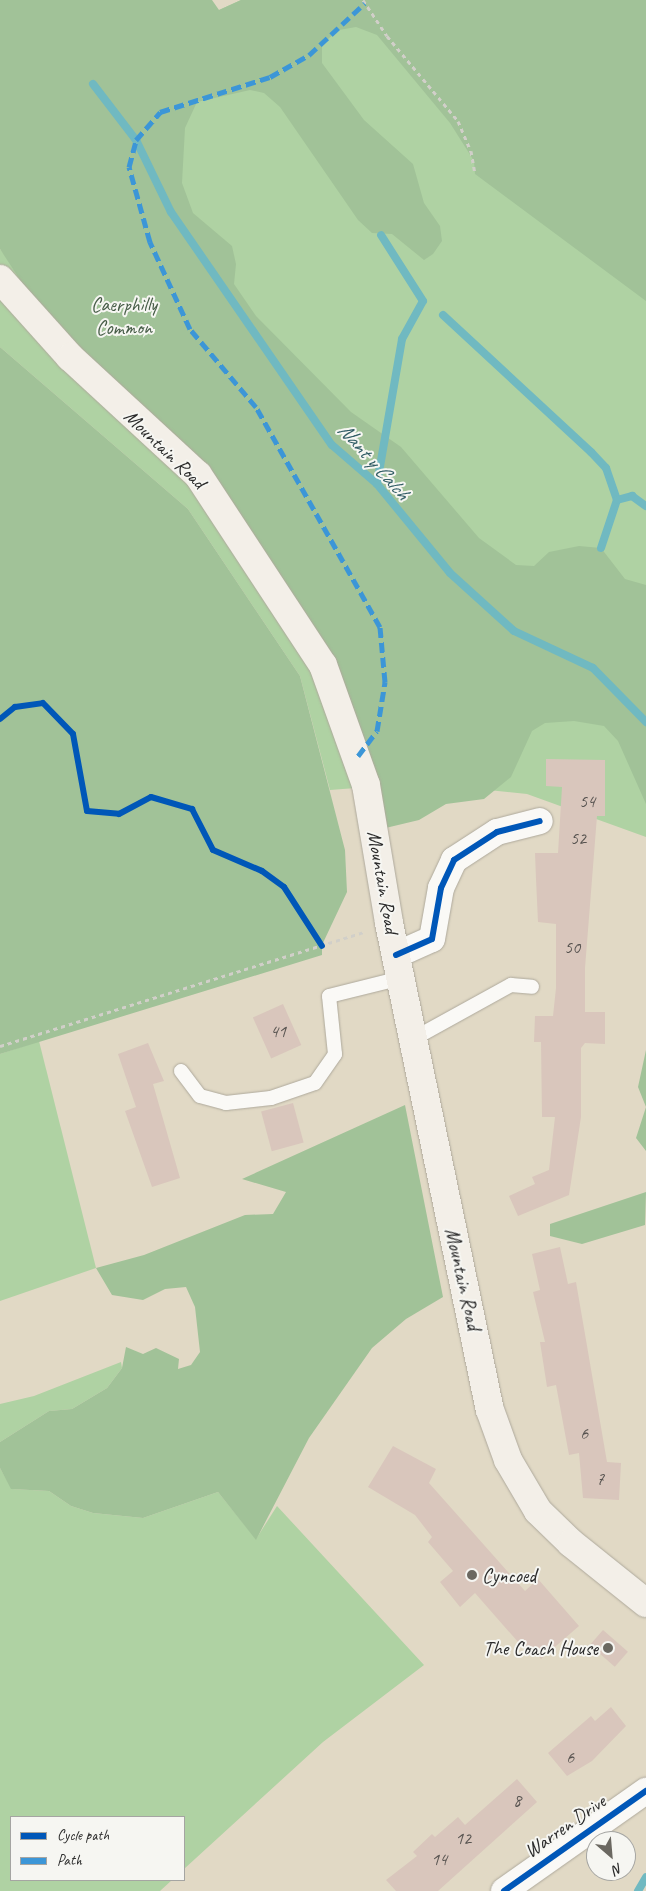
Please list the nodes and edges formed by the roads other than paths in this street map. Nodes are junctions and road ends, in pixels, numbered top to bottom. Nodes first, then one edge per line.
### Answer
1 (0, 279) edge
2 (540, 821) dead end
3 (398, 966) junction
4 (532, 987) dead end
5 (412, 1039) junction
6 (181, 1071) dead end
7 (646, 1603) edge
8 (646, 1791) edge
9 (504, 1891) edge

1 - 3 main road, Mountain Road
2 - 3 street
3 - 5 main road, Mountain Road
3 - 6 lane
4 - 5 lane
5 - 7 main road, Mountain Road
8 - 9 street, Warren Drive

